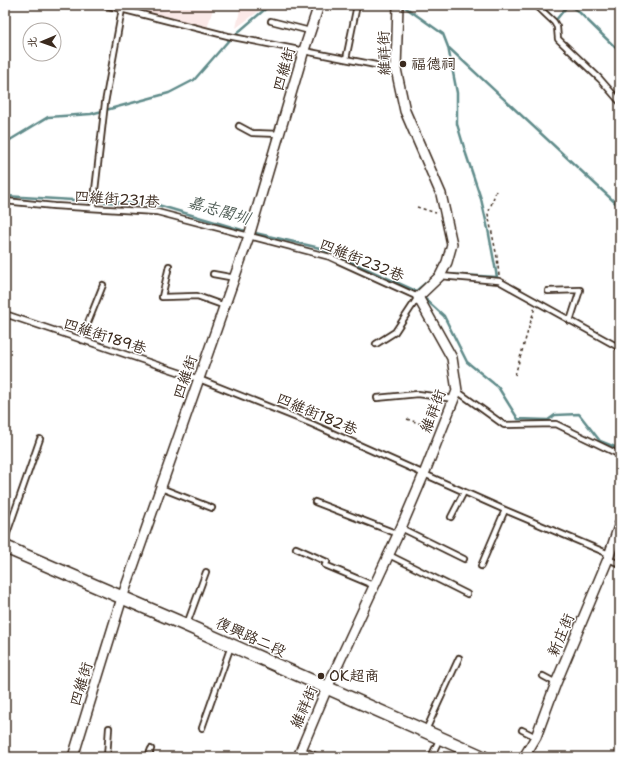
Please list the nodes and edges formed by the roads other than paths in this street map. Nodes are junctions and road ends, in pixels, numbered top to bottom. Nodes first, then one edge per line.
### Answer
1 (105, 5) edge
2 (319, 5) edge
3 (357, 5) edge
4 (398, 5) edge
5 (536, 5) edge
6 (122, 9) junction
7 (271, 21) dead end
8 (310, 31) junction
9 (304, 50) junction
10 (346, 59) junction
11 (396, 69) junction
12 (620, 102) edge
13 (239, 126) dead end
14 (280, 134) junction
15 (5, 201) edge
16 (93, 208) junction
17 (249, 236) junction
18 (169, 266) dead end
19 (213, 274) dead end
20 (440, 276) junction
21 (235, 278) junction
22 (103, 285) dead end
23 (548, 291) dead end
24 (418, 297) junction
25 (225, 306) junction
26 (5, 314) edge
27 (570, 321) junction
28 (81, 340) junction
29 (376, 344) dead end
30 (620, 348) edge
31 (199, 379) junction
32 (455, 395) junction
33 (377, 398) dead end
34 (40, 439) dead end
35 (620, 455) edge
36 (424, 474) junction
37 (161, 488) junction
38 (464, 492) junction
39 (315, 502) dead end
40 (212, 508) dead end
41 (505, 510) junction
42 (451, 518) dead end
43 (620, 523) edge
44 (399, 531) junction
45 (5, 540) edge
46 (5, 547) edge
47 (296, 548) dead end
48 (389, 555) junction
49 (609, 556) junction
50 (464, 559) dead end
51 (620, 564) edge
52 (481, 566) dead end
53 (206, 572) dead end
54 (375, 586) junction
55 (467, 594) dead end
56 (122, 598) junction
57 (186, 625) junction
58 (231, 646) junction
59 (459, 658) dead end
60 (543, 676) dead end
61 (556, 683) junction
62 (327, 688) junction
63 (109, 728) dead end
64 (202, 728) dead end
65 (522, 730) dead end
66 (426, 732) junction
67 (440, 737) junction
68 (536, 737) junction
69 (151, 749) dead end
70 (299, 753) edge
71 (476, 755) edge
72 (73, 757) edge
73 (107, 757) edge
74 (148, 757) edge
75 (318, 757) edge
76 (432, 757) edge
77 (524, 757) edge

1 - 6 lane
2 - 8 street, 四維街
3 - 10 lane
4 - 11 street, 維祥街
5 - 12 lane
6 - 9 lane
6 - 16 lane
7 - 8 lane
8 - 9 street, 四維街
9 - 10 lane
9 - 14 street, 四維街
10 - 11 lane
11 - 20 street, 維祥街
13 - 14 lane
14 - 17 street, 四維街
15 - 16 lane, 四維街231巷
16 - 17 lane, 四維街231巷
17 - 21 street, 四維街
17 - 24 lane, 四維街232巷
18 - 25 lane
19 - 21 lane
20 - 24 street, 維祥街
20 - 27 lane
21 - 25 street, 四維街
22 - 28 lane
23 - 27 lane
24 - 29 lane
24 - 32 street, 維祥街
25 - 31 street, 四維街
26 - 28 lane, 四維街189巷
27 - 30 lane
28 - 31 lane, 四維街189巷
31 - 36 lane, 四維街182巷
31 - 37 street, 四維街
32 - 33 lane
32 - 35 lane
32 - 36 street, 維祥街
34 - 45 lane
36 - 38 lane, 四維街182巷
36 - 44 street, 維祥街
37 - 40 lane
37 - 56 street, 四維街
38 - 41 lane, 四維街182巷
38 - 42 lane
39 - 44 lane
41 - 49 lane, 四維街182巷
41 - 52 lane
43 - 49 street, 新庄街
44 - 48 street, 維祥街
44 - 50 lane
46 - 56 street, 復興路二段
47 - 54 lane
48 - 54 street, 維祥街
48 - 55 lane
49 - 51 lane, 四維街182巷
49 - 61 street, 新庄街
53 - 57 lane
54 - 62 street, 維祥街
56 - 57 street, 復興路二段
56 - 72 street, 四維街
57 - 58 street, 復興路二段
58 - 62 street, 復興路二段
58 - 64 lane
59 - 66 lane
60 - 61 lane
61 - 68 street, 新庄街
62 - 66 street, 復興路二段
62 - 70 street, 維祥街
63 - 73 lane
65 - 68 lane
66 - 67 street, 復興路二段
67 - 71 street, 復興路二段
67 - 76 lane
68 - 77 street, 新庄街
69 - 74 lane
70 - 75 lane

